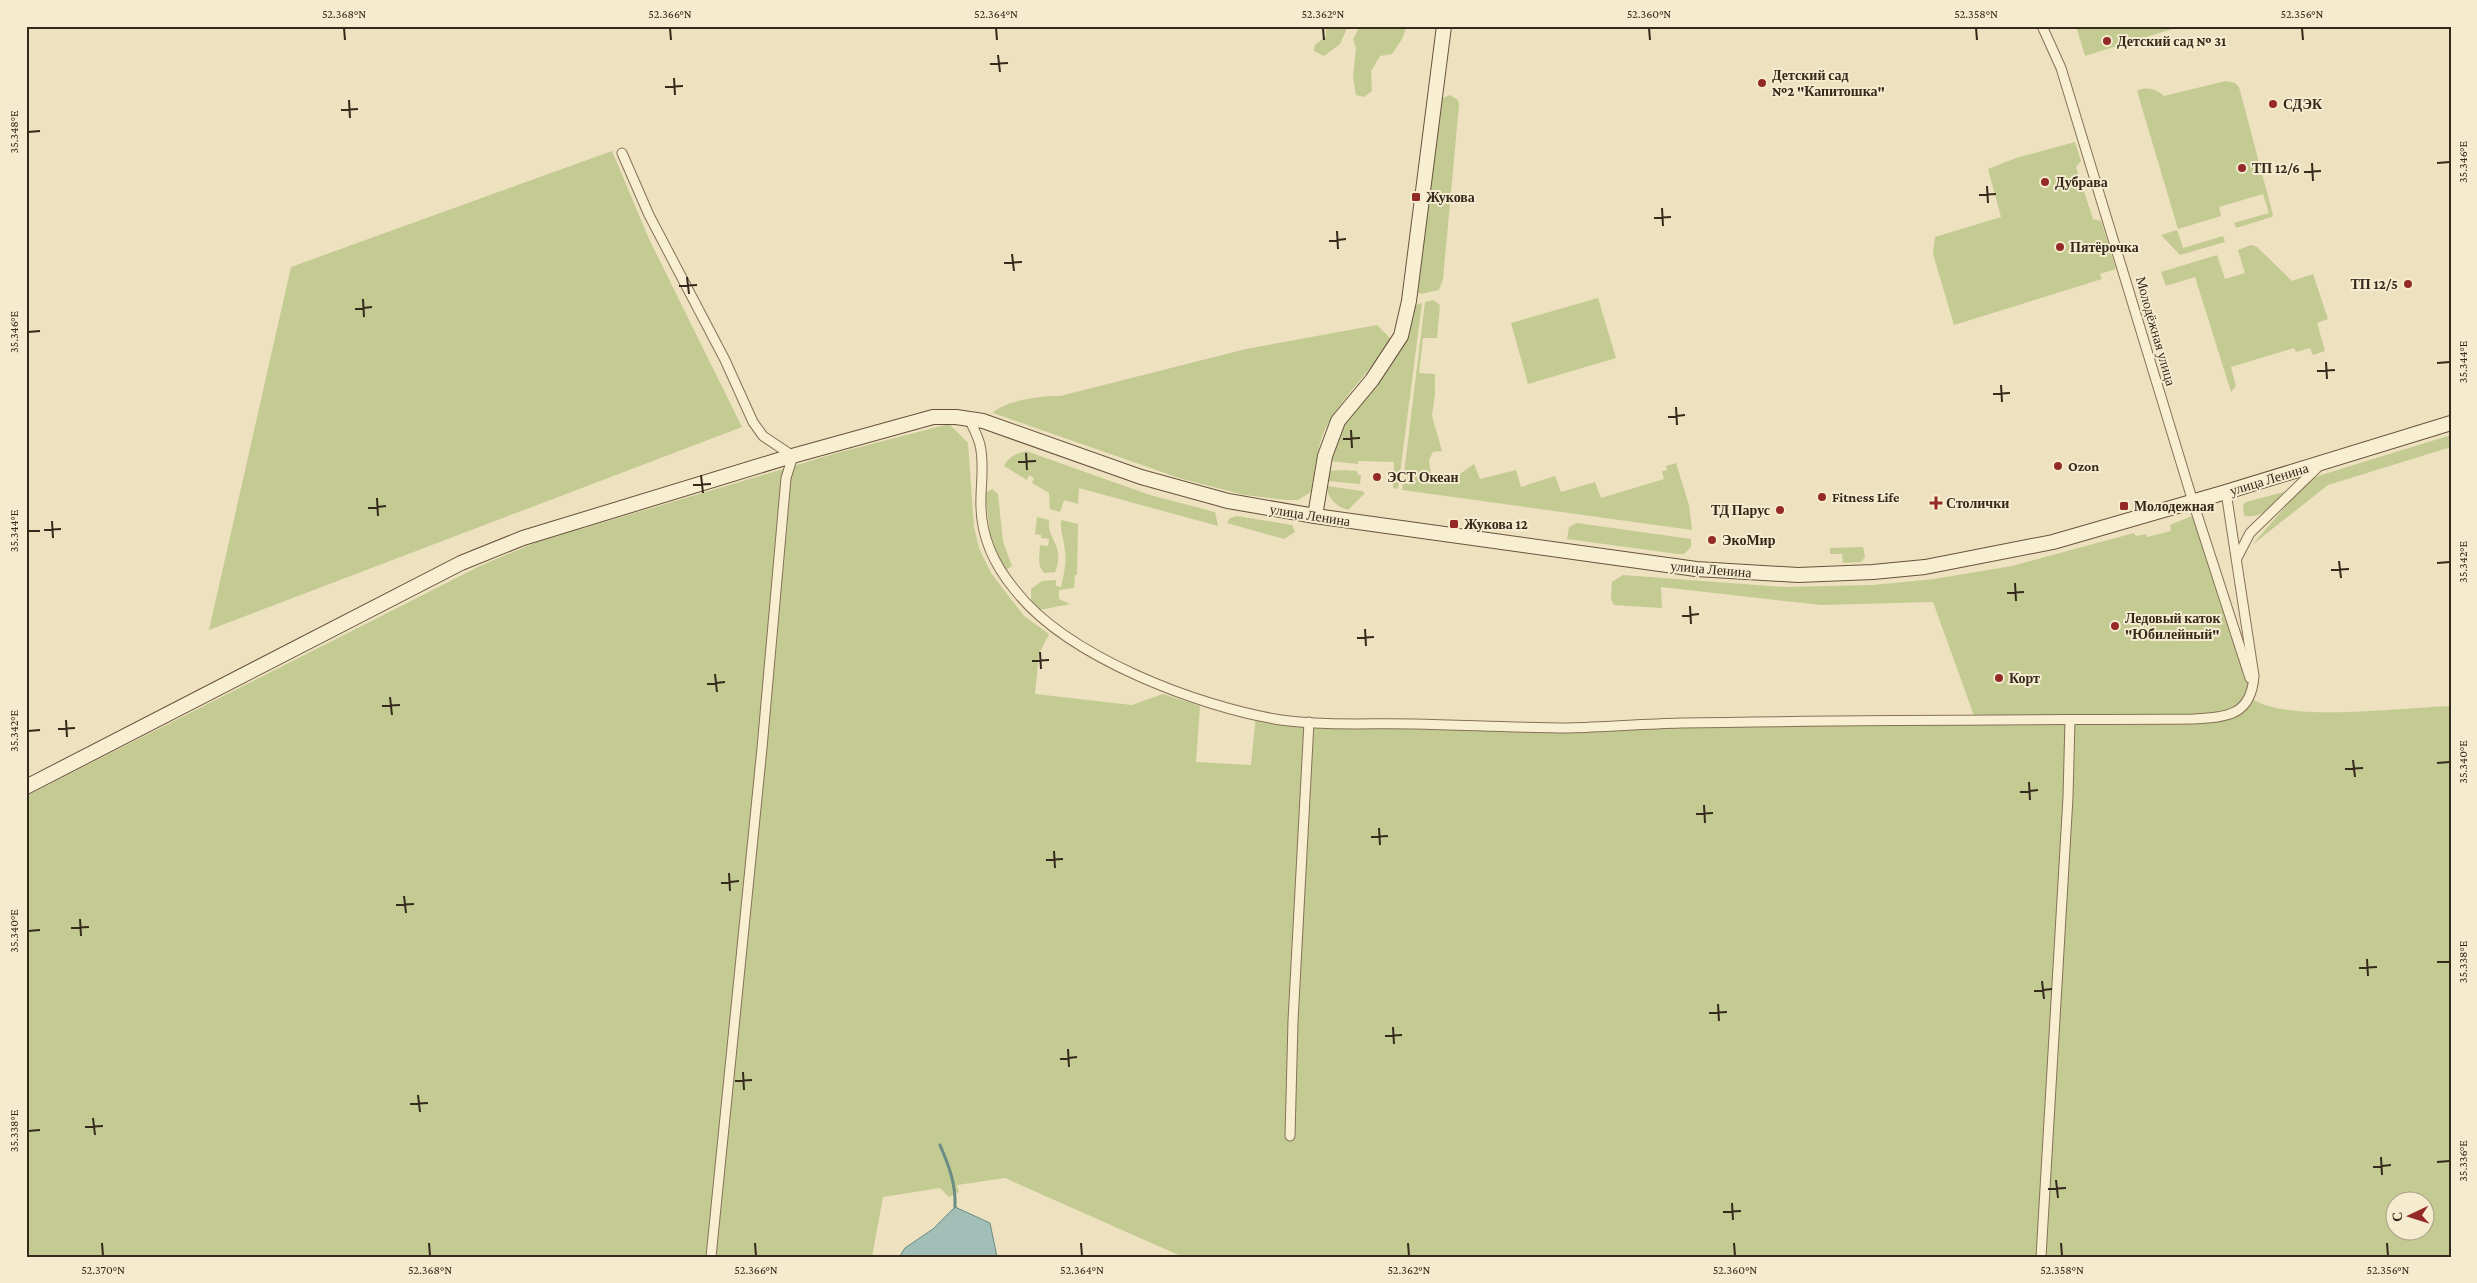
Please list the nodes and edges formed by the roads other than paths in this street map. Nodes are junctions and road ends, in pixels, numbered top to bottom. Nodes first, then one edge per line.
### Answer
1 (1444, 26) edge
2 (2042, 26) edge
3 (622, 153) dead end
4 (969, 419) junction
5 (2451, 422) edge
6 (793, 456) junction
7 (2323, 462) junction
8 (2226, 492) junction
9 (2193, 502) junction
10 (1315, 516) junction
11 (2236, 558) junction
12 (2253, 688) junction
13 (2070, 720) junction
14 (1309, 722) junction
15 (26, 787) edge
16 (1290, 1136) dead end
17 (711, 1257) edge
18 (2041, 1257) edge

1 - 10 main road
2 - 9 street, Молодёжная улица
3 - 6 street
4 - 6 main road, улица Ленина
4 - 10 main road, улица Ленина
4 - 14 street
5 - 7 main road, улица Ленина
6 - 15 main road, улица Ленина
6 - 17 street
7 - 8 main road, улица Ленина
7 - 11 street
8 - 9 main road, улица Ленина
8 - 11 street
9 - 10 main road, улица Ленина
9 - 12 street, Молодёжная улица
11 - 12 street
12 - 13 street
13 - 14 street
13 - 18 street
14 - 16 street

